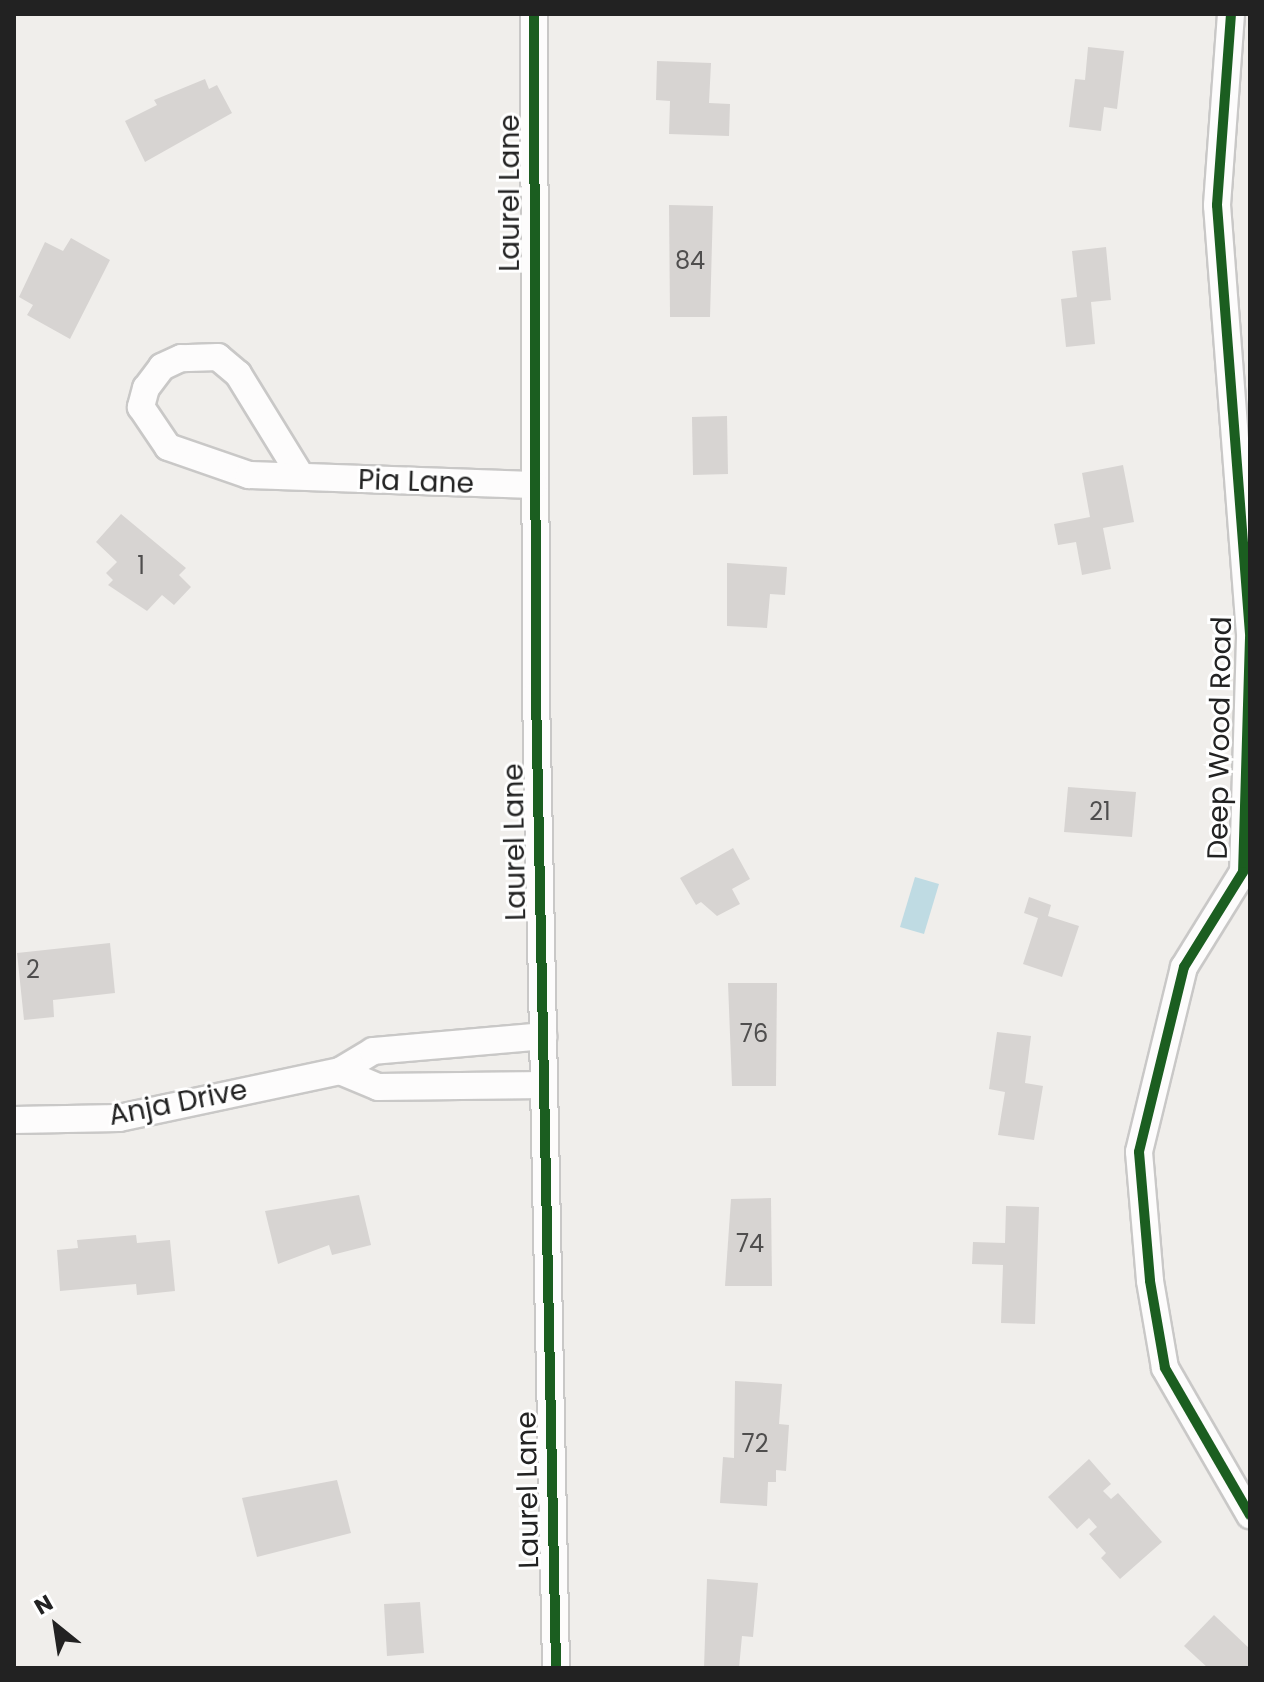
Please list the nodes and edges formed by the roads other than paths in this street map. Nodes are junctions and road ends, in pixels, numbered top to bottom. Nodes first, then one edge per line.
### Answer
1 (534, 14) edge
2 (1231, 14) edge
3 (299, 473) junction
4 (534, 485) junction
5 (1246, 872) edge
6 (543, 1036) junction
7 (340, 1071) junction
8 (544, 1085) junction
9 (14, 1120) edge
10 (1250, 1515) edge
11 (556, 1668) edge

1 - 4 street, Laurel Lane
2 - 5 street, Deep Wood Road
3 - 3 street, Pia Lane
3 - 4 street, Pia Lane
4 - 6 street, Laurel Lane
5 - 10 street, Deep Wood Road
6 - 7 street, Anja Drive
6 - 8 street, Laurel Lane
7 - 8 street
7 - 9 street, Anja Drive
8 - 11 street, Laurel Lane

